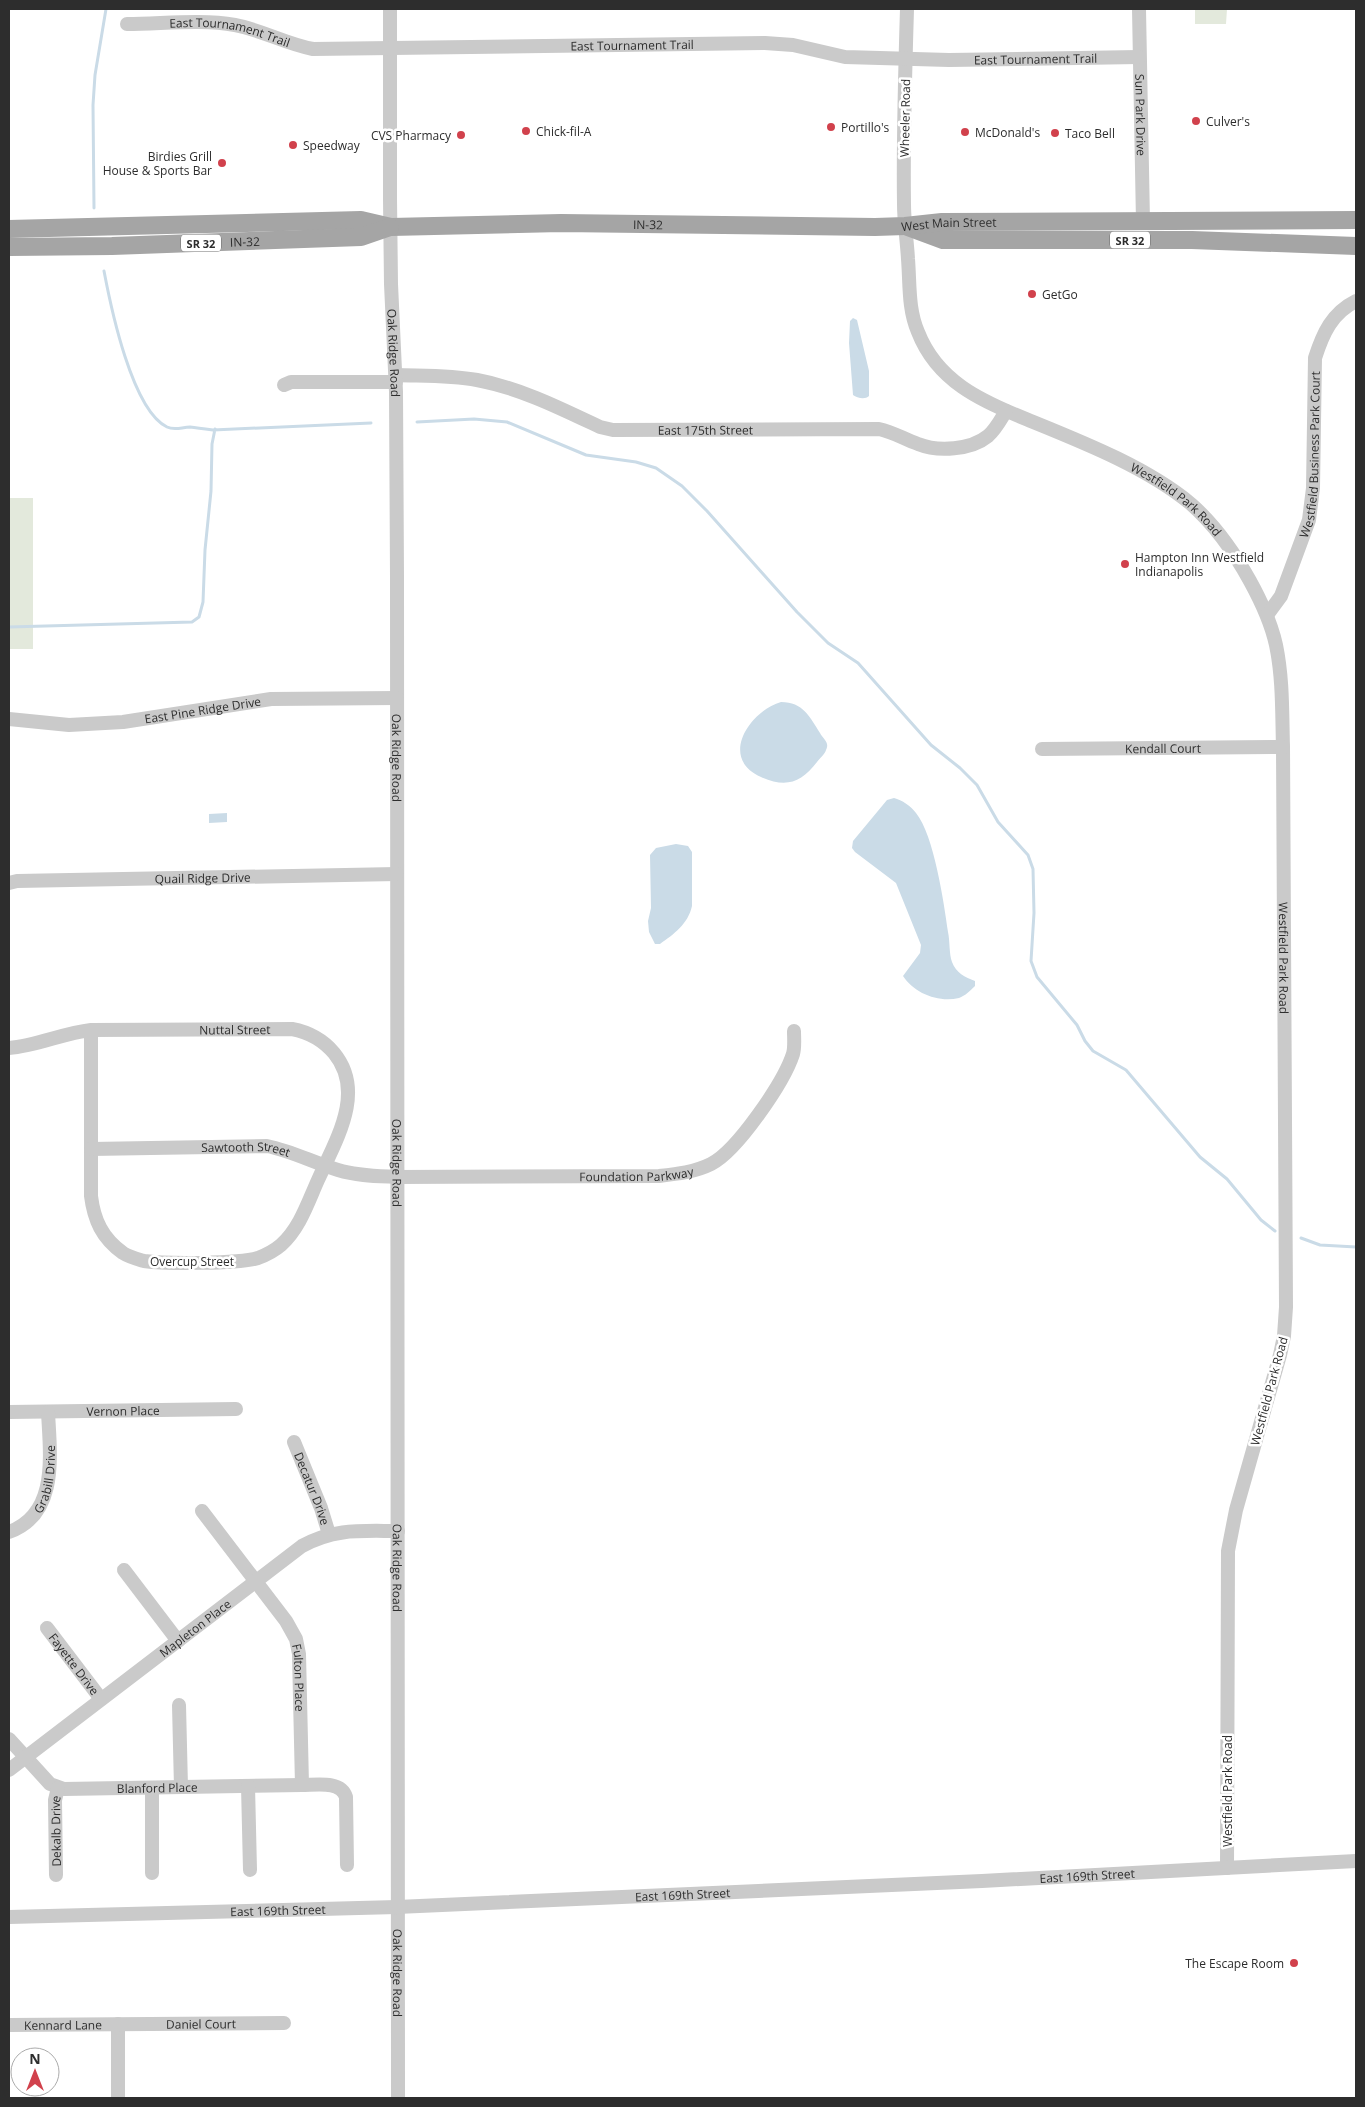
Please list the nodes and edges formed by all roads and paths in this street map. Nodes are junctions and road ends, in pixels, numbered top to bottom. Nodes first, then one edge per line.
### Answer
1 (390, 9) edge
2 (907, 9) edge
3 (1139, 9) edge
4 (127, 24) dead end
5 (390, 48) junction
6 (1139, 58) junction
7 (906, 59) junction
8 (1356, 220) edge
9 (1143, 222) junction
10 (905, 226) junction
11 (390, 227) junction
12 (9, 229) edge
13 (1356, 246) edge
14 (9, 247) edge
15 (1356, 301) edge
16 (396, 379) junction
17 (284, 385) dead end
18 (1006, 411) junction
19 (1267, 615) junction
20 (397, 698) junction
21 (9, 719) edge
22 (1283, 747) junction
23 (1042, 749) dead end
24 (397, 874) junction
25 (9, 883) edge
26 (91, 1030) junction
27 (794, 1031) dead end
28 (9, 1048) edge
29 (91, 1149) junction
30 (325, 1166) junction
31 (397, 1178) junction
32 (236, 1409) dead end
33 (9, 1412) edge
34 (48, 1412) junction
35 (294, 1442) dead end
36 (202, 1511) dead end
37 (398, 1531) junction
38 (9, 1532) edge
39 (329, 1534) junction
40 (124, 1570) dead end
41 (256, 1581) junction
42 (47, 1628) dead end
43 (178, 1641) junction
44 (101, 1700) junction
45 (179, 1705) dead end
46 (9, 1739) edge
47 (25, 1758) junction
48 (9, 1770) edge
49 (302, 1785) junction
50 (248, 1786) junction
51 (180, 1787) junction
52 (58, 1788) junction
53 (152, 1788) junction
54 (1356, 1861) edge
55 (347, 1865) dead end
56 (1227, 1868) junction
57 (250, 1870) dead end
58 (152, 1874) dead end
59 (56, 1875) dead end
60 (397, 1907) junction
61 (9, 1917) edge
62 (284, 2023) dead end
63 (118, 2024) junction
64 (9, 2025) edge
65 (118, 2098) edge
66 (398, 2098) edge

1 - 5 street, Oak Ridge Road
2 - 7 street, Wheeler Road
3 - 6 street, Sun Park Drive
4 - 5 street, East Tournament Trail
5 - 7 street, East Tournament Trail
5 - 11 street, Oak Ridge Road
6 - 7 street, East Tournament Trail
6 - 9 street, Sun Park Drive
7 - 10 street, Wheeler Road
8 - 9 main road, West Main Street / SR 32
9 - 10 main road, West Main Street / SR 32
10 - 11 main road, IN-32 / SR 32
10 - 13 main road, West Main Street / SR 32
10 - 18 street, Westfield Park Road
11 - 12 main road, IN-32 / SR 32
11 - 14 main road, IN-32 / SR 32
11 - 16 street, Oak Ridge Road
15 - 19 street, Westfield Business Park Court
16 - 17 street, East 175th Street
16 - 18 street, East 175th Street
16 - 20 street, Oak Ridge Road
18 - 19 street, Westfield Park Road
19 - 22 street, Westfield Park Road
20 - 21 street, East Pine Ridge Drive
20 - 24 street, Oak Ridge Road
22 - 23 street, Kendall Court
22 - 56 street, Westfield Park Road
24 - 25 street, Quail Ridge Drive
24 - 31 street, Oak Ridge Road
26 - 28 street, Nuttal Street
26 - 29 street, Overcup Street
26 - 30 street, Nuttal Street
27 - 31 street, Foundation Parkway
29 - 30 street, Sawtooth Street
29 - 30 street, Overcup Street
30 - 31 street, Sawtooth Street
31 - 37 street, Oak Ridge Road
32 - 34 street, Vernon Place
33 - 34 street, Vernon Place
34 - 38 street, Grabill Drive
35 - 39 street, Decatur Drive
36 - 41 street, Fulton Place
37 - 39 street, Mapleton Place
37 - 60 street, Oak Ridge Road
39 - 41 street, Mapleton Place
40 - 43 street
41 - 43 street, Mapleton Place
41 - 49 street, Fulton Place
42 - 44 street, Fayette Drive
43 - 44 street, Mapleton Place
44 - 47 street, Mapleton Place
45 - 51 street
46 - 47 street
47 - 48 street, Mapleton Place
47 - 52 street
49 - 50 street, Blanford Place
49 - 55 street, Blanford Place
50 - 51 street, Blanford Place
50 - 57 street
51 - 53 street, Blanford Place
52 - 53 street, Blanford Place
52 - 59 street, Dekalb Drive
53 - 58 street
54 - 56 street, East 169th Street
56 - 60 street, East 169th Street
60 - 61 street, East 169th Street
60 - 66 street, Oak Ridge Road
62 - 63 street, Daniel Court
63 - 64 street, Kennard Lane
63 - 65 street

